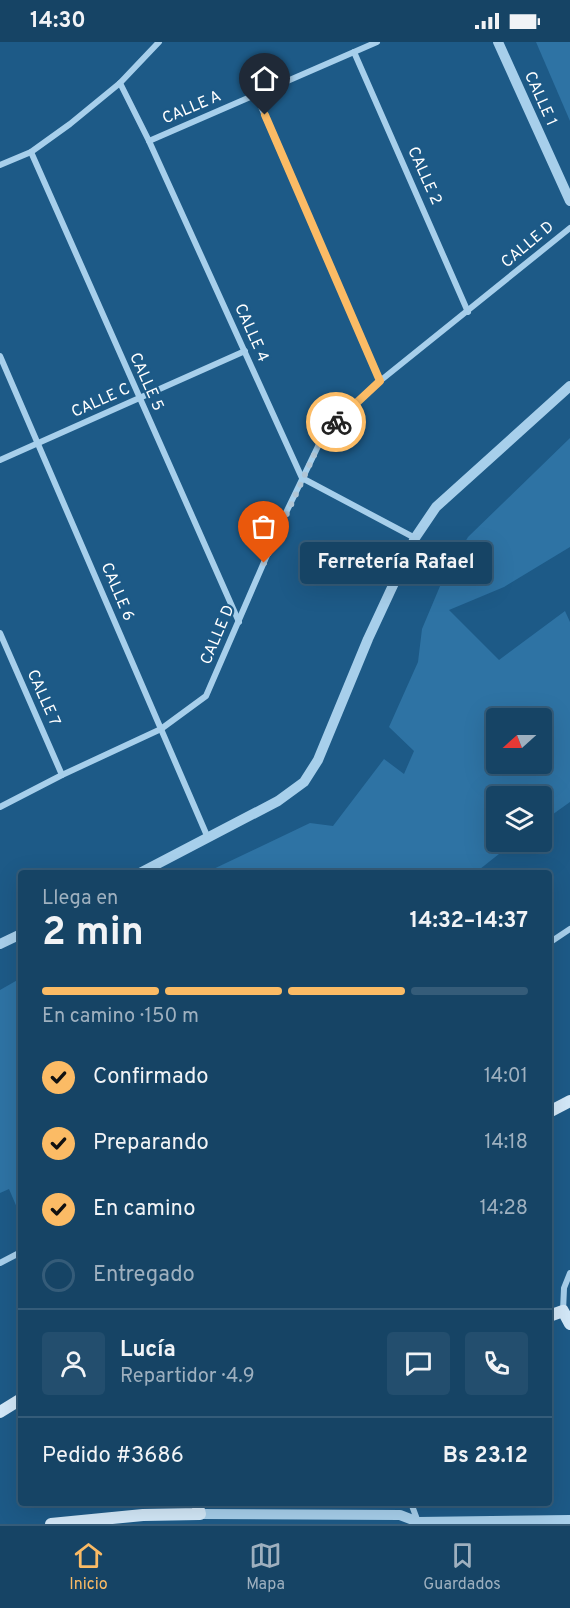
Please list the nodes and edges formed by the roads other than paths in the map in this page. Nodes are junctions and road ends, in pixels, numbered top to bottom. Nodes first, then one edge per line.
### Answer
1 (159, 42) edge
2 (377, 42) edge
3 (498, 42) edge
4 (354, 52) junction
5 (120, 83) junction
6 (256, 95) junction
7 (149, 141) junction
8 (31, 152) junction
9 (0, 165) edge
10 (570, 201) edge
11 (570, 228) edge
12 (468, 312) junction
13 (245, 351) junction
14 (0, 356) edge
15 (380, 381) junction
16 (570, 386) edge
17 (138, 399) junction
18 (38, 444) junction
19 (0, 460) edge
20 (302, 478) junction
21 (415, 538) junction
22 (238, 622) junction
23 (0, 633) edge
24 (161, 729) junction
25 (62, 775) junction
26 (0, 807) edge
27 (208, 838) junction
28 (146, 870) edge
29 (570, 930) edge
30 (18, 936) edge
31 (552, 941) edge
32 (0, 945) edge
33 (570, 1101) edge
34 (552, 1110) edge
35 (18, 1254) edge
36 (0, 1263) edge
37 (570, 1273) edge
38 (563, 1311) junction
39 (552, 1315) edge
40 (570, 1324) edge
41 (18, 1401) edge
42 (0, 1412) edge
43 (412, 1506) edge
44 (198, 1509) edge
45 (358, 1516) junction
46 (570, 1520) edge
47 (417, 1523) edge
48 (51, 1524) edge
49 (368, 1524) edge

1 - 5 street
2 - 4 street, CALLE A
3 - 10 street, CALLE 1
4 - 6 street, CALLE A
4 - 12 street, CALLE 2
5 - 7 street, CALLE 4
5 - 8 street
6 - 7 street, CALLE A
6 - 15 street
7 - 13 street, CALLE 4
8 - 9 street
8 - 17 street, CALLE 5
11 - 12 street, CALLE D
12 - 15 street, CALLE D
13 - 17 street, CALLE C
13 - 20 street, CALLE 4
14 - 18 street, CALLE 6
15 - 20 street, CALLE D
16 - 21 street
17 - 18 street, CALLE C
17 - 22 street, CALLE 5
18 - 19 street, CALLE C
18 - 24 street, CALLE 6
20 - 21 street
20 - 22 street, CALLE D
21 - 27 street
22 - 24 street, CALLE D
23 - 25 street, CALLE 7
24 - 25 street, CALLE D
24 - 27 street, CALLE 6
25 - 26 street, CALLE D
27 - 28 street
29 - 31 street
30 - 32 street
33 - 34 main road
35 - 36 street
37 - 38 street
38 - 39 main road
38 - 40 main road
41 - 42 main road
43 - 47 street
44 - 45 street
44 - 48 main road
45 - 47 street
45 - 49 street
46 - 47 street

